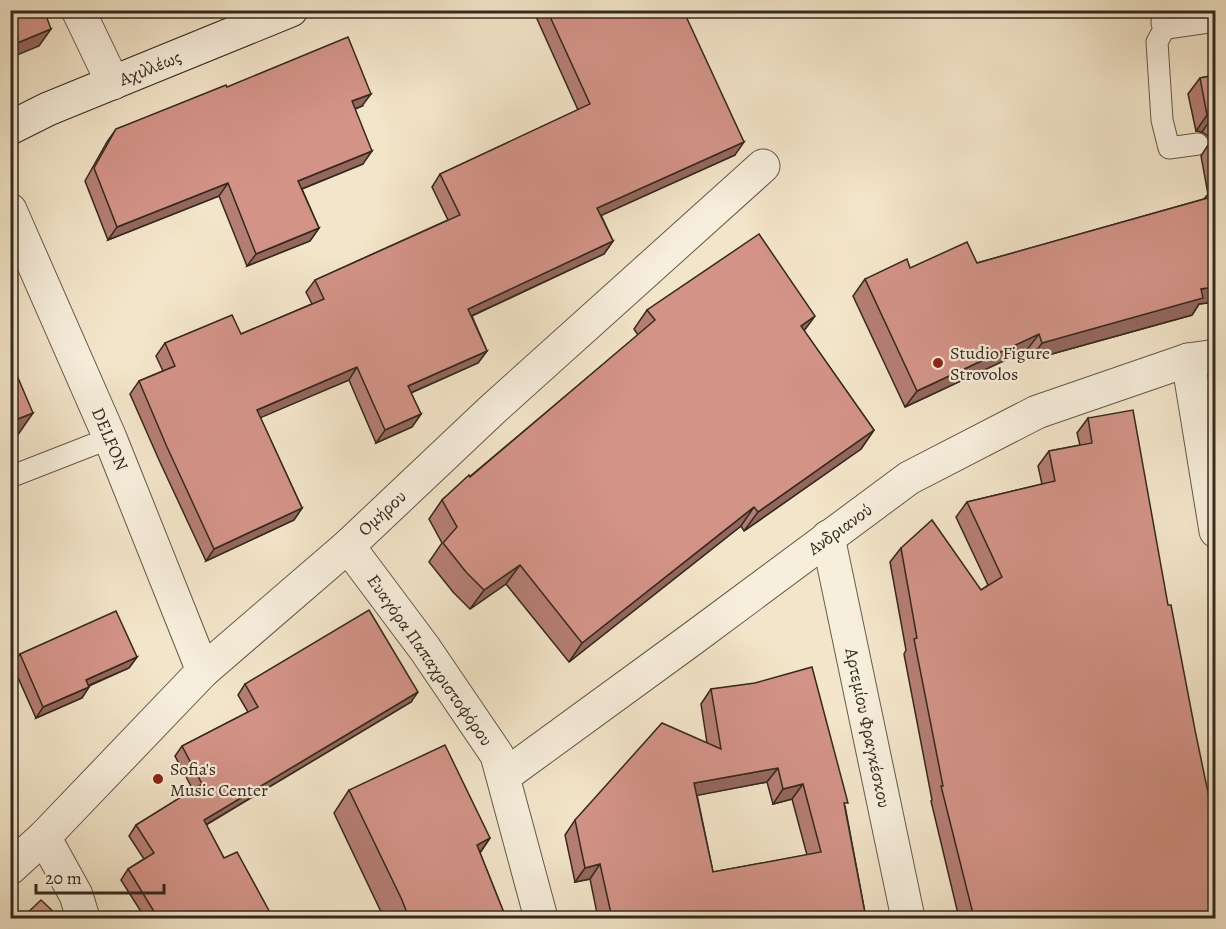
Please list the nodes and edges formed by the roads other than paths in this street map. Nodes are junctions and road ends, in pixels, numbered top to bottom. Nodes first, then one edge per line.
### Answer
1 (78, 10) edge
2 (291, 10) edge
3 (1215, 15) edge
4 (1168, 22) joint
5 (113, 83) junction
6 (10, 128) edge
7 (1198, 144) dead end
8 (763, 166) dead end
9 (10, 210) edge
10 (1202, 358) edge
11 (110, 438) junction
12 (10, 477) edge
13 (1215, 531) edge
14 (828, 537) junction
15 (348, 546) junction
16 (203, 671) junction
17 (504, 776) junction
18 (44, 837) junction
19 (10, 868) edge
20 (83, 918) edge
21 (541, 918) edge
22 (908, 918) edge

1 - 5 street
2 - 5 street, Αχιλλέως
3 - 4 street
4 - 7 lane
5 - 6 street, Αχιλλέως
8 - 15 street, Ομήρου
9 - 11 street, DELFON
10 - 13 street
10 - 14 street, Ανδριανού
11 - 12 lane
11 - 16 street, DELFON
14 - 17 street, Ανδριανού
14 - 22 street, Αρτεμίου Φραγκέσκου
15 - 16 street, Ομήρου
15 - 17 street, Ευαγόρα Παπαχριστοφόρου
16 - 18 street, Ομήρου
17 - 21 street, Ευαγόρα Παπαχριστοφόρου
18 - 19 street, Ομήρου
18 - 20 street

